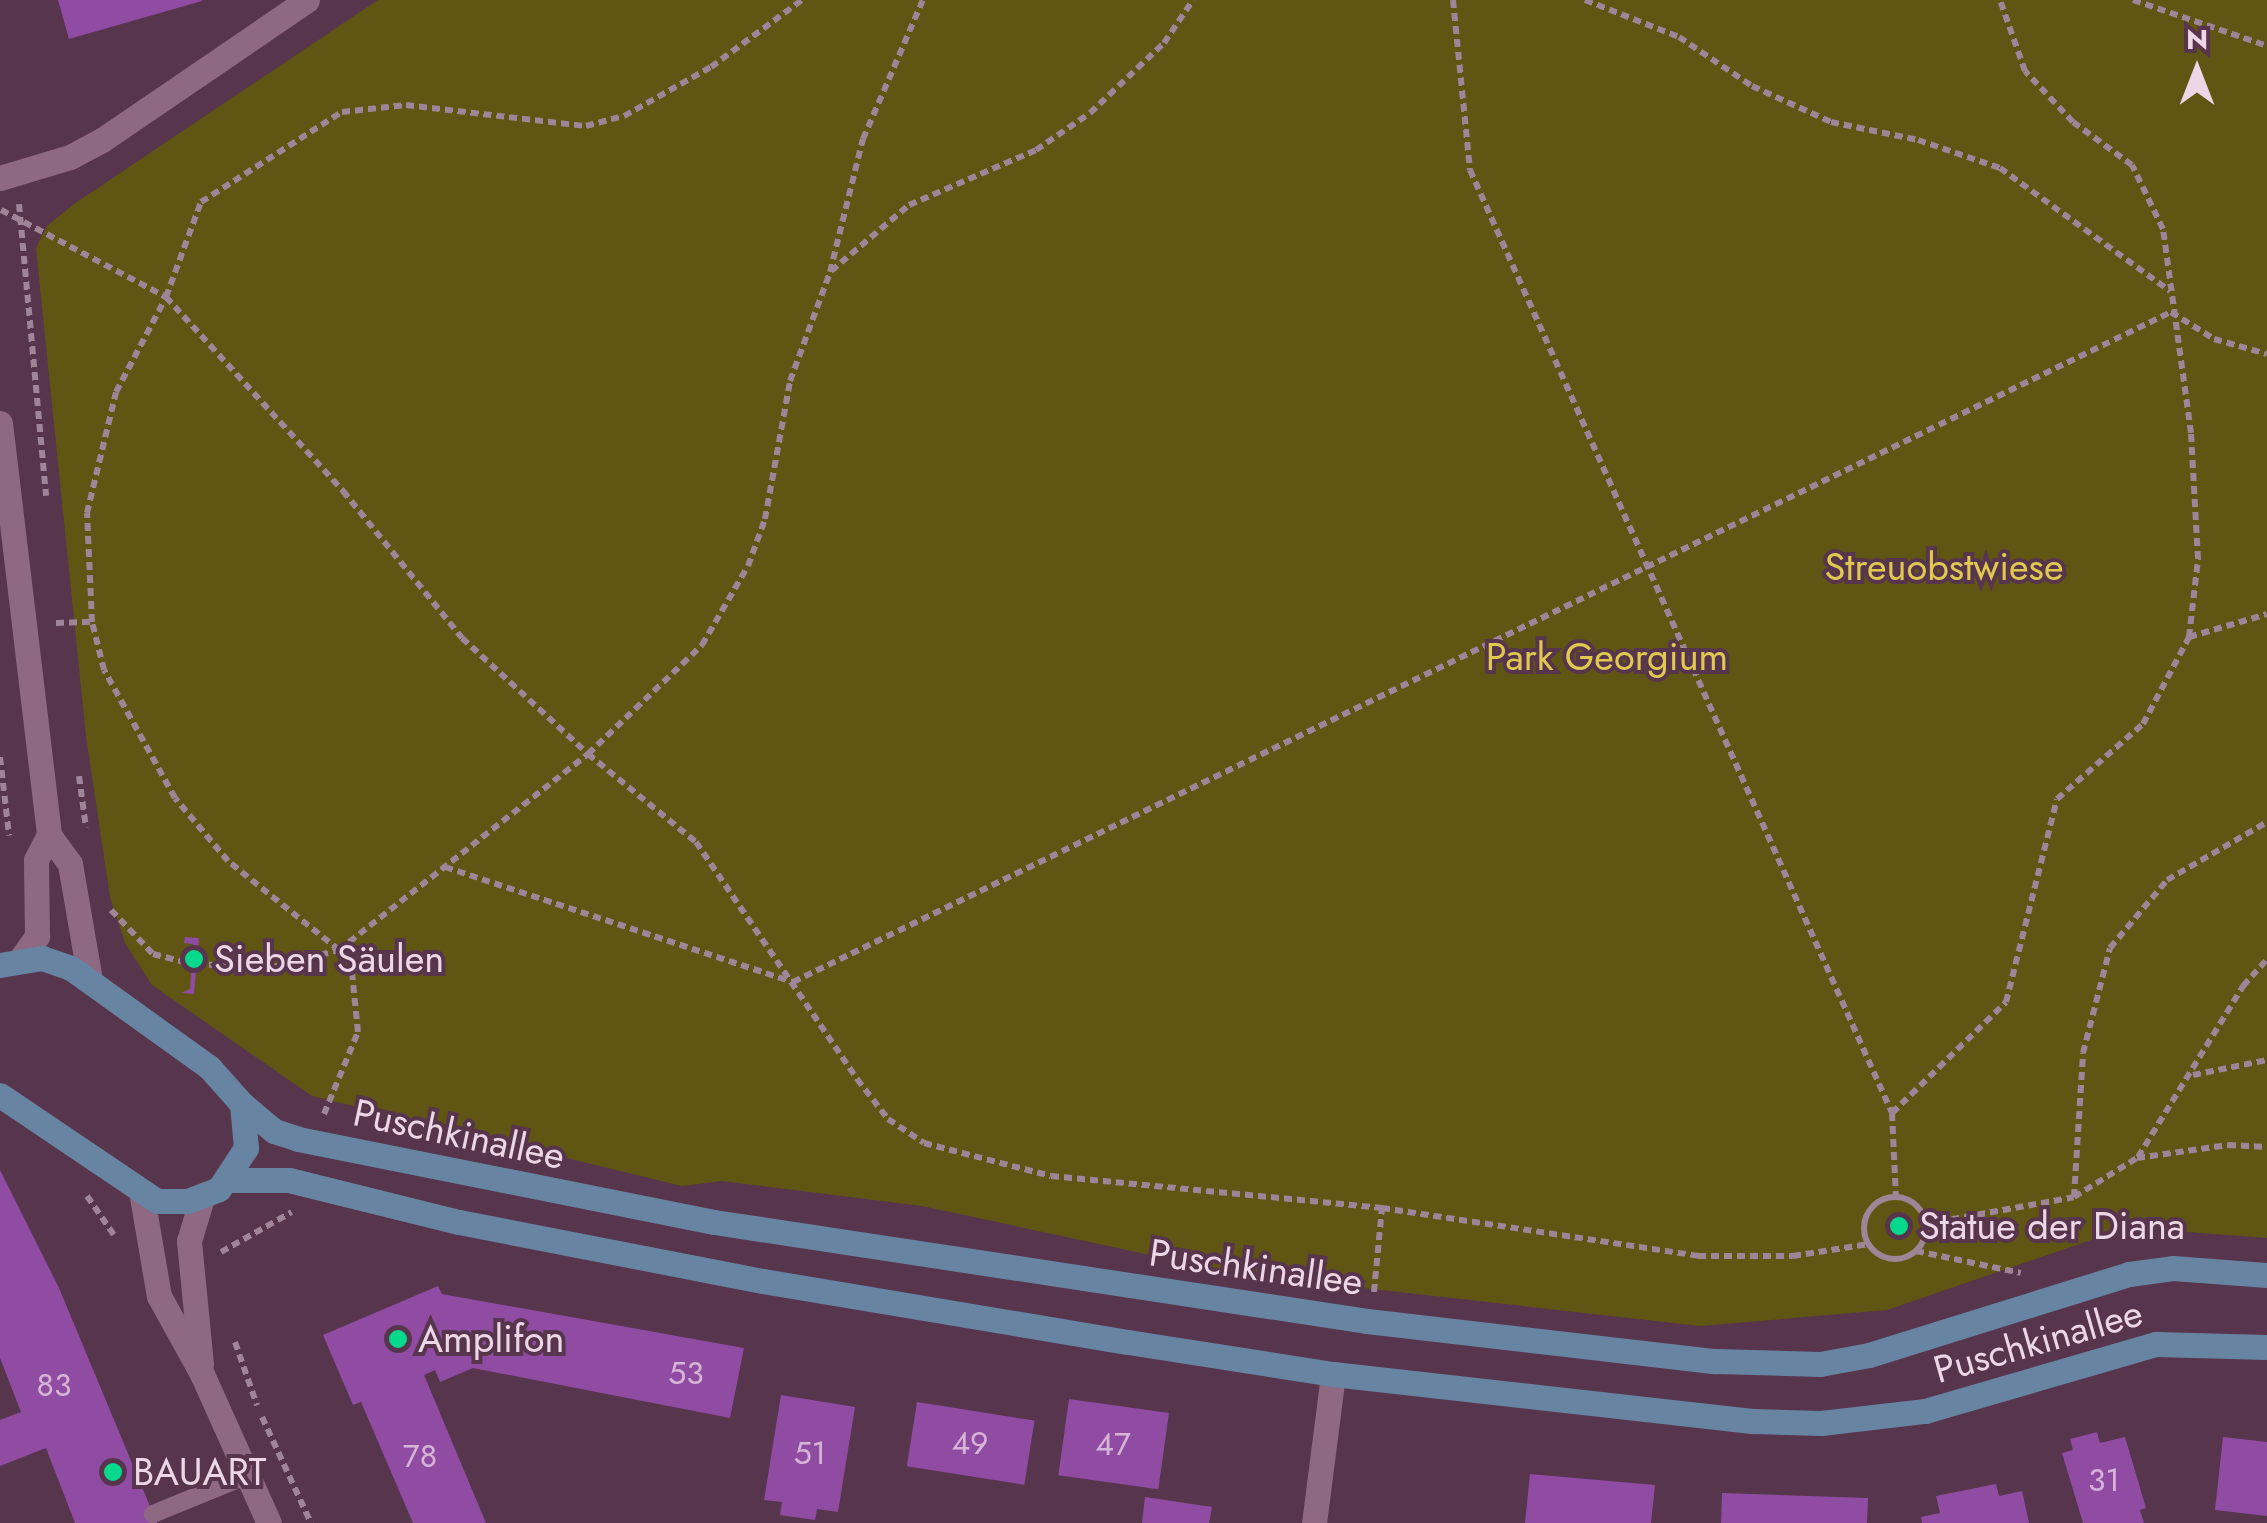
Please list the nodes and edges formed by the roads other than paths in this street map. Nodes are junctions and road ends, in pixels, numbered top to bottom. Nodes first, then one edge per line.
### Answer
1 (307, 0) edge
2 (9, 176) edge
3 (0, 423) edge
4 (49, 835) junction
5 (11, 961) edge
6 (90, 980) junction
7 (0, 1096) edge
8 (242, 1104) junction
9 (230, 1180) junction
10 (142, 1197) junction
11 (202, 1198) junction
12 (2267, 1275) edge
13 (2267, 1346) edge
14 (202, 1374) junction
15 (1333, 1374) junction
16 (248, 1476) junction
17 (154, 1514) dead end
18 (268, 1523) edge
19 (1314, 1523) edge

1 - 2 street
3 - 4 street
4 - 5 street
4 - 6 street
5 - 6 main road
6 - 8 main road
7 - 10 main road
8 - 9 main road
8 - 12 main road, Puschkinallee
9 - 11 main road
9 - 15 main road, Puschkinallee
10 - 11 main road
10 - 14 street
11 - 14 street
13 - 15 main road, Puschkinallee
14 - 16 street
15 - 19 street
16 - 17 lane
16 - 18 street

